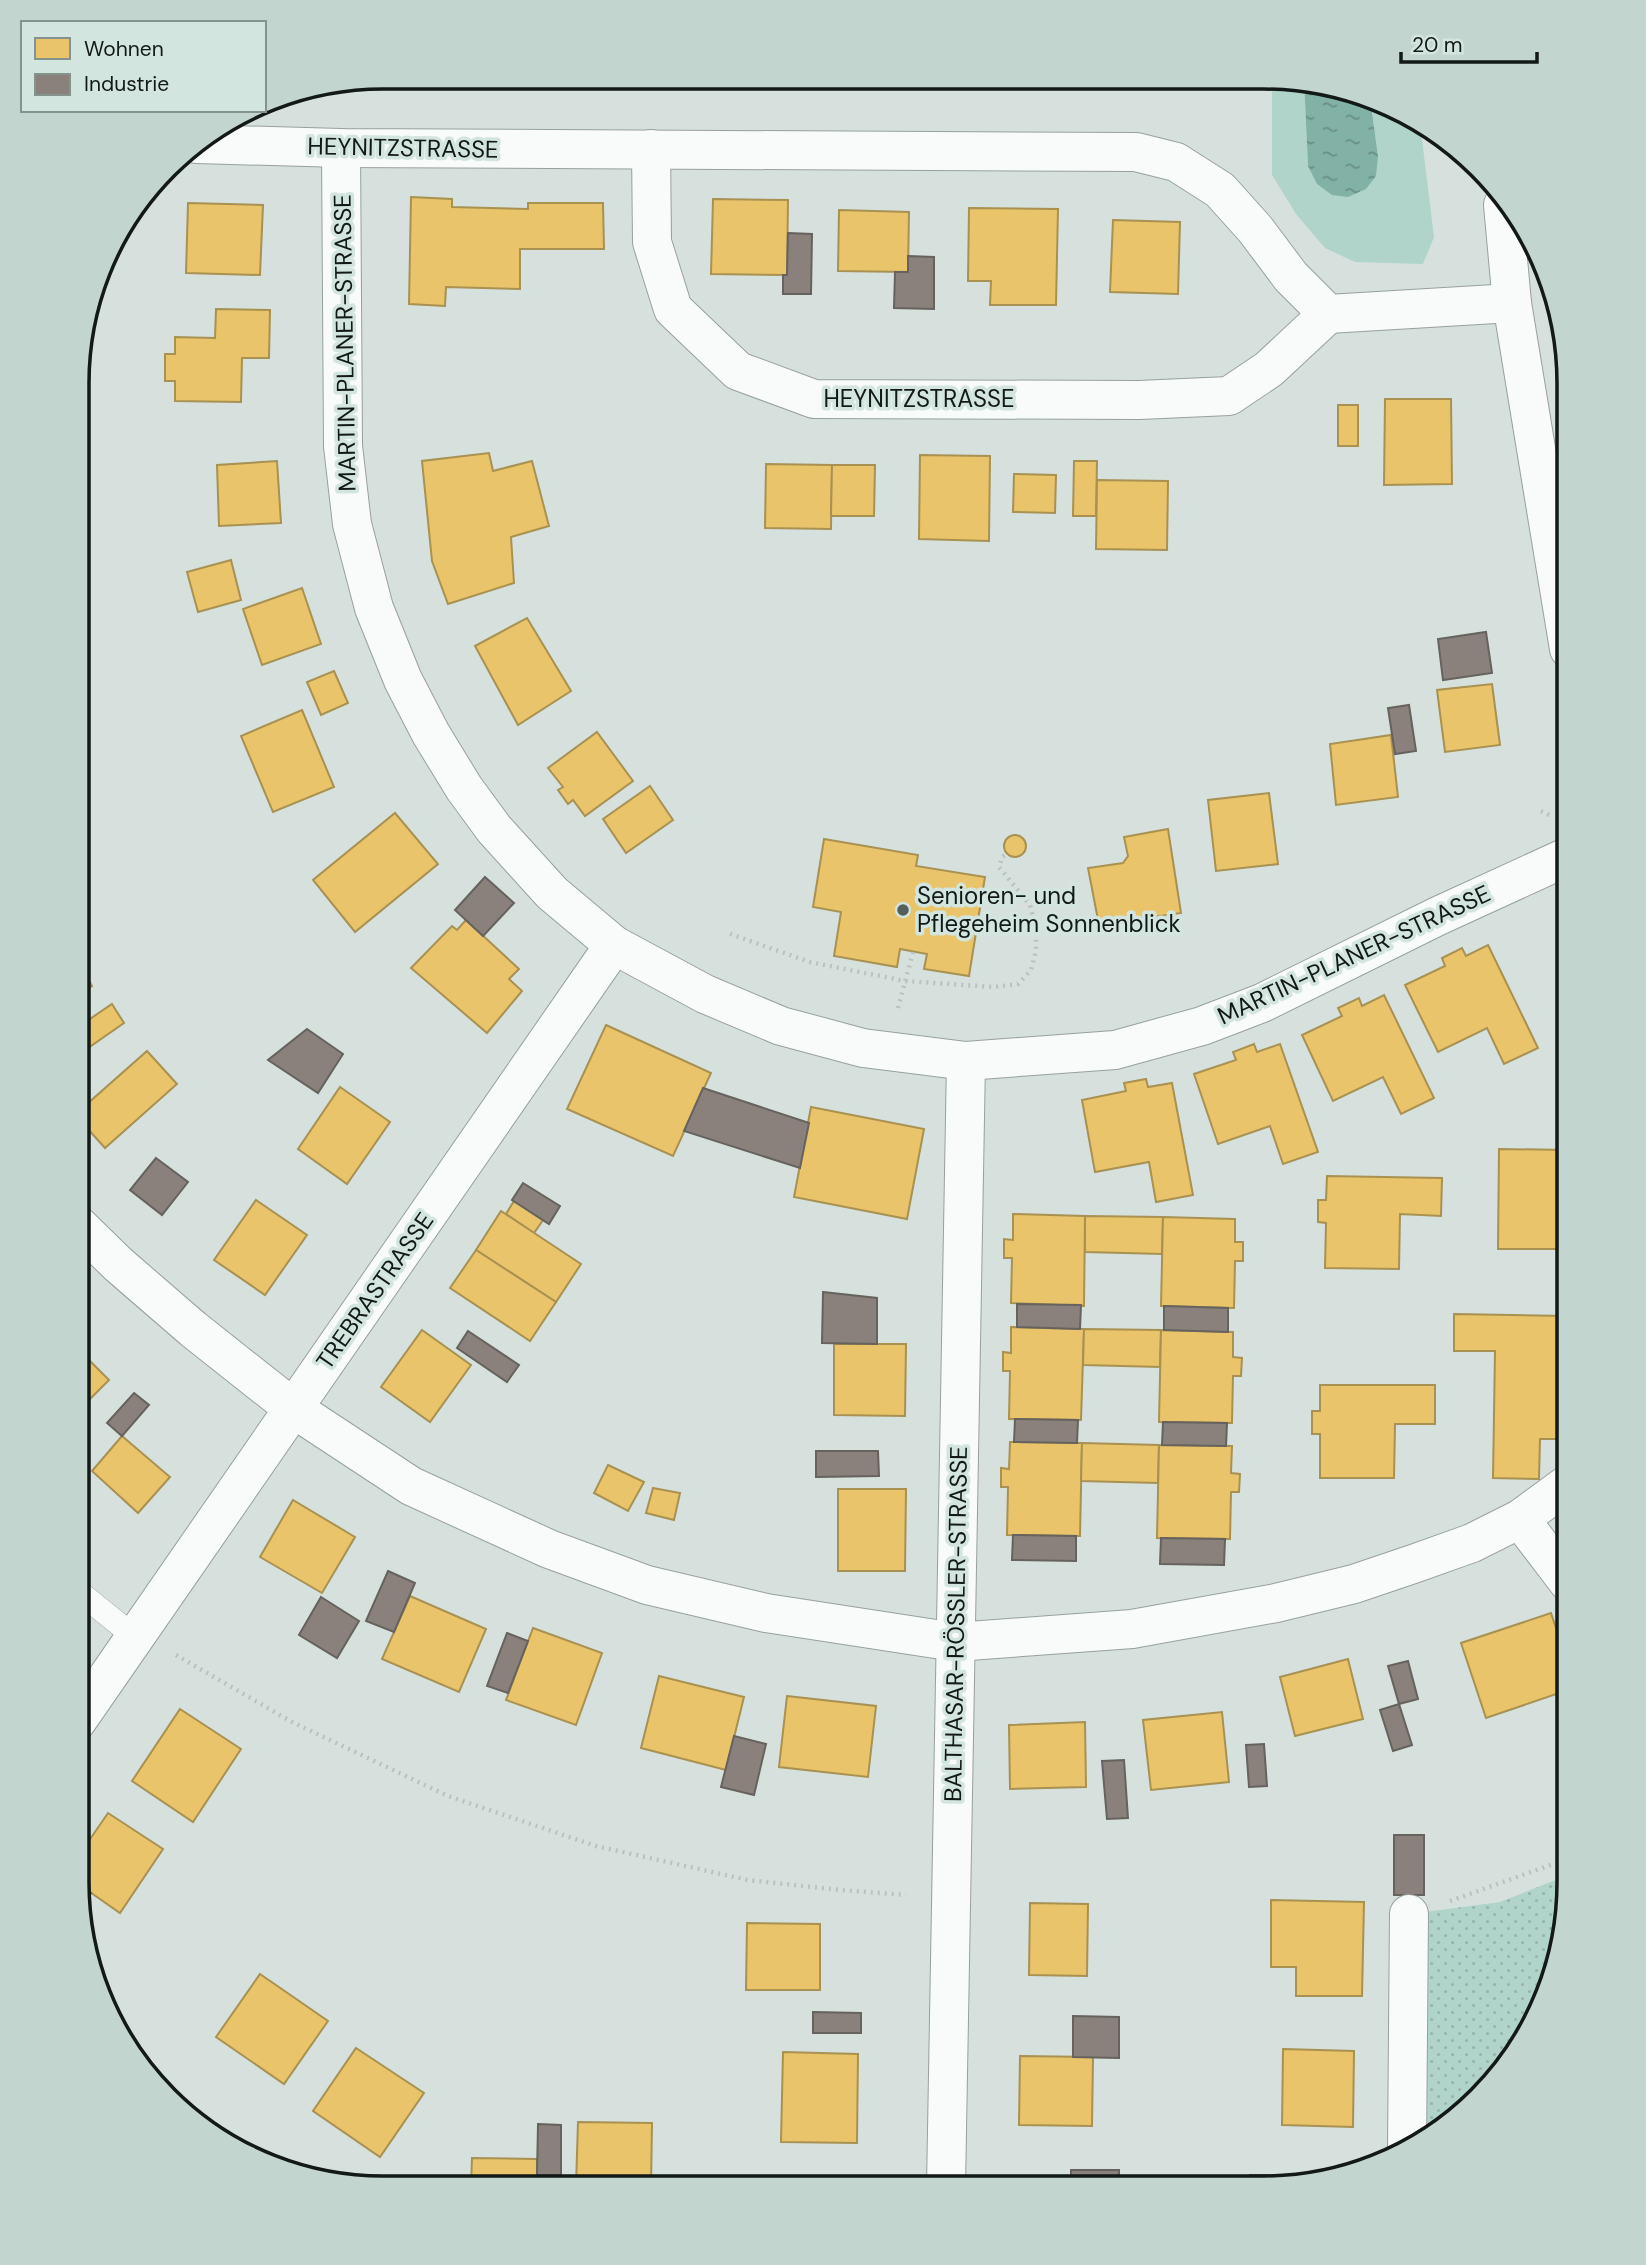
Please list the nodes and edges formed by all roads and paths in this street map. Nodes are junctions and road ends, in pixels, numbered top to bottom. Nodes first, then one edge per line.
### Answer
1 (212, 144) edge
2 (341, 148) junction
3 (651, 149) junction
4 (1504, 216) edge
5 (1512, 303) junction
6 (1328, 314) junction
7 (1557, 576) edge
8 (1007, 854) dead end
9 (1557, 861) edge
10 (730, 934) dead end
11 (614, 945) junction
12 (913, 951) dead end
13 (905, 981) junction
14 (897, 1011) dead end
15 (966, 1061) junction
16 (89, 1236) edge
17 (294, 1409) junction
18 (1557, 1492) edge
19 (1520, 1519) junction
20 (1557, 1567) edge
21 (89, 1599) edge
22 (138, 1635) junction
23 (955, 1642) junction
24 (89, 1704) edge
25 (1557, 1863) edge
26 (906, 1895) dead end
27 (1409, 1914) joint
28 (1407, 2138) edge
29 (946, 2176) edge

1 - 2 street, HEYNITZSTRASSE
2 - 3 street, HEYNITZSTRASSE
2 - 11 street, MARTIN-PLANER-STRASSE
3 - 6 street, HEYNITZSTRASSE
3 - 6 street, HEYNITZSTRASSE
4 - 5 street
5 - 6 street
5 - 7 street
8 - 13 path
9 - 15 street, MARTIN-PLANER-STRASSE
10 - 13 path
11 - 15 street, MARTIN-PLANER-STRASSE
11 - 17 street, TREBRASTRASSE
12 - 13 path
13 - 14 path
15 - 23 street, BALTHASAR-RÖSSLER-STRASSE
16 - 17 street
17 - 22 street, TREBRASTRASSE
17 - 23 street
18 - 19 street
19 - 20 street
19 - 23 street
21 - 22 lane
22 - 24 street, TREBRASTRASSE
22 - 26 path
23 - 29 street, BALTHASAR-RÖSSLER-STRASSE
25 - 27 path
27 - 28 street

